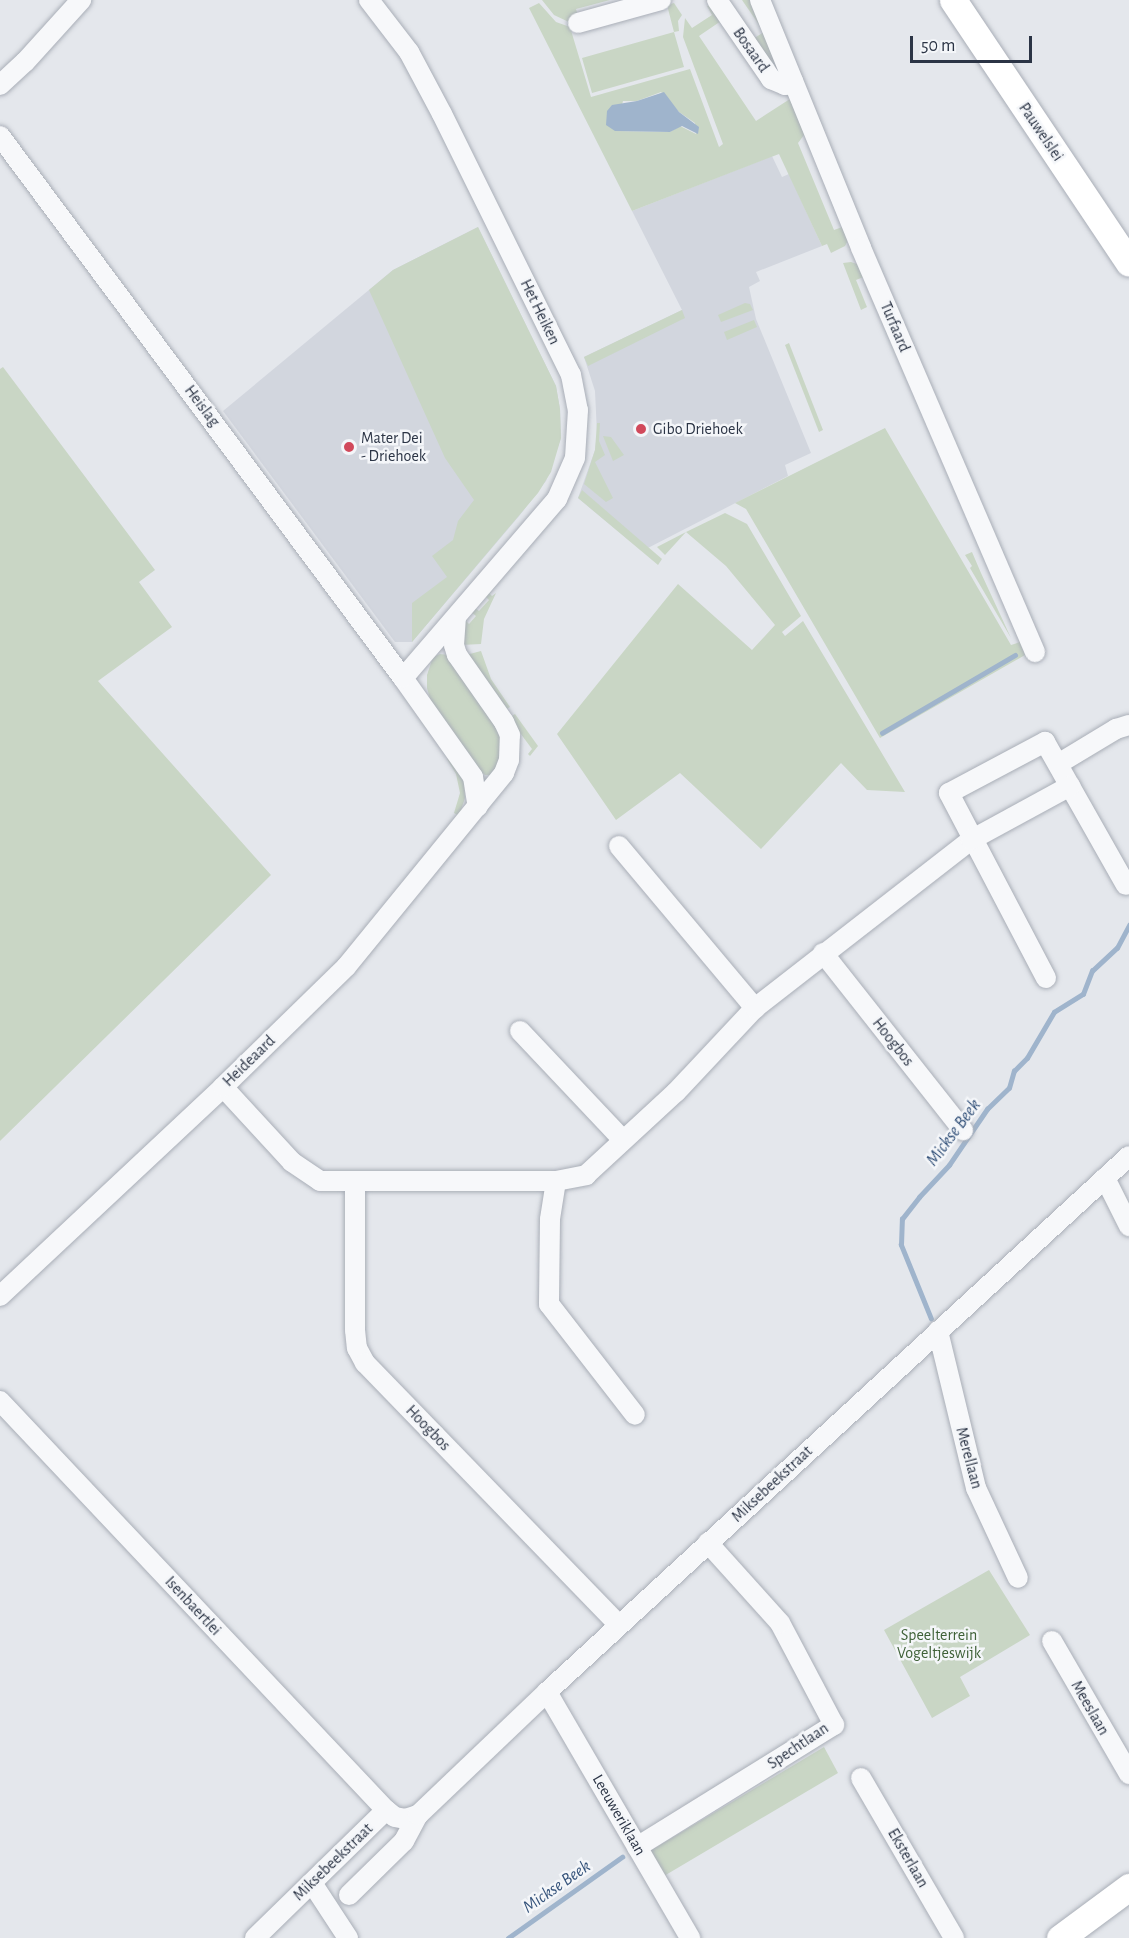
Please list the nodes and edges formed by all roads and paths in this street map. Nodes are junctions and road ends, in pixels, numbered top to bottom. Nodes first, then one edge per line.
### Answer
1 (81, 0) edge
2 (369, 0) edge
3 (661, 0) edge
4 (717, 0) edge
5 (760, 0) edge
6 (953, 0) edge
7 (579, 23) dead end
8 (793, 81) junction
9 (0, 85) edge
10 (0, 136) edge
11 (1129, 263) edge
12 (456, 619) junction
13 (1035, 652) dead end
14 (403, 678) junction
15 (1129, 725) edge
16 (1058, 764) junction
17 (1070, 786) junction
18 (478, 807) junction
19 (971, 840) junction
20 (619, 846) dead end
21 (1126, 885) dead end
22 (823, 953) junction
23 (1046, 978) dead end
24 (755, 1008) junction
25 (520, 1031) dead end
26 (223, 1087) junction
27 (963, 1130) dead end
28 (622, 1139) junction
29 (1129, 1156) edge
30 (1104, 1178) junction
31 (356, 1181) junction
32 (556, 1182) junction
33 (1129, 1226) edge
34 (0, 1296) edge
35 (938, 1331) junction
36 (0, 1401) edge
37 (635, 1415) dead end
38 (708, 1543) junction
39 (1018, 1578) dead end
40 (619, 1625) junction
41 (1052, 1641) dead end
42 (547, 1692) junction
43 (1129, 1773) edge
44 (861, 1778) dead end
45 (386, 1810) junction
46 (418, 1815) junction
47 (637, 1847) junction
48 (312, 1883) junction
49 (1129, 1887) edge
50 (349, 1895) dead end
51 (1077, 1933) edge
52 (255, 1938) edge
53 (348, 1938) edge
54 (690, 1938) edge
55 (954, 1938) edge

1 - 9 street
2 - 12 street, Het Heiken
3 - 7 street
4 - 8 street, Bosaard
5 - 8 street, Turfaard
6 - 11 street, Pauwelslei
8 - 13 street, Turfaard
10 - 14 street, Heislag
12 - 14 street, Het Heiken
12 - 18 street
14 - 18 street
15 - 16 street
16 - 17 street
16 - 19 street
17 - 19 street
17 - 21 street
18 - 26 street, Heideaard
19 - 22 street
19 - 23 street
20 - 24 street
22 - 24 street
22 - 27 street, Hoogbos
24 - 28 street
25 - 28 street
26 - 31 street
26 - 34 street, Heideaard
28 - 32 street
29 - 30 street, Miksebeekstraat
30 - 33 street
30 - 35 street, Miksebeekstraat
31 - 32 street
31 - 40 street, Hoogbos
32 - 37 street
35 - 38 street, Miksebeekstraat
35 - 39 street, Merellaan
36 - 45 street, Isenbaertlei
38 - 40 street, Miksebeekstraat
38 - 47 street, Spechtlaan
40 - 42 street, Miksebeekstraat
41 - 43 street, Meeslaan
42 - 46 street, Miksebeekstraat
42 - 47 street, Leeuweriklaan
44 - 55 street, Eksterlaan
45 - 46 street, Miksebeekstraat
45 - 48 street, Miksebeekstraat
46 - 50 street, Miksebeekstraat
47 - 54 street, Leeuweriklaan
48 - 52 street, Miksebeekstraat
48 - 53 street
49 - 51 street

